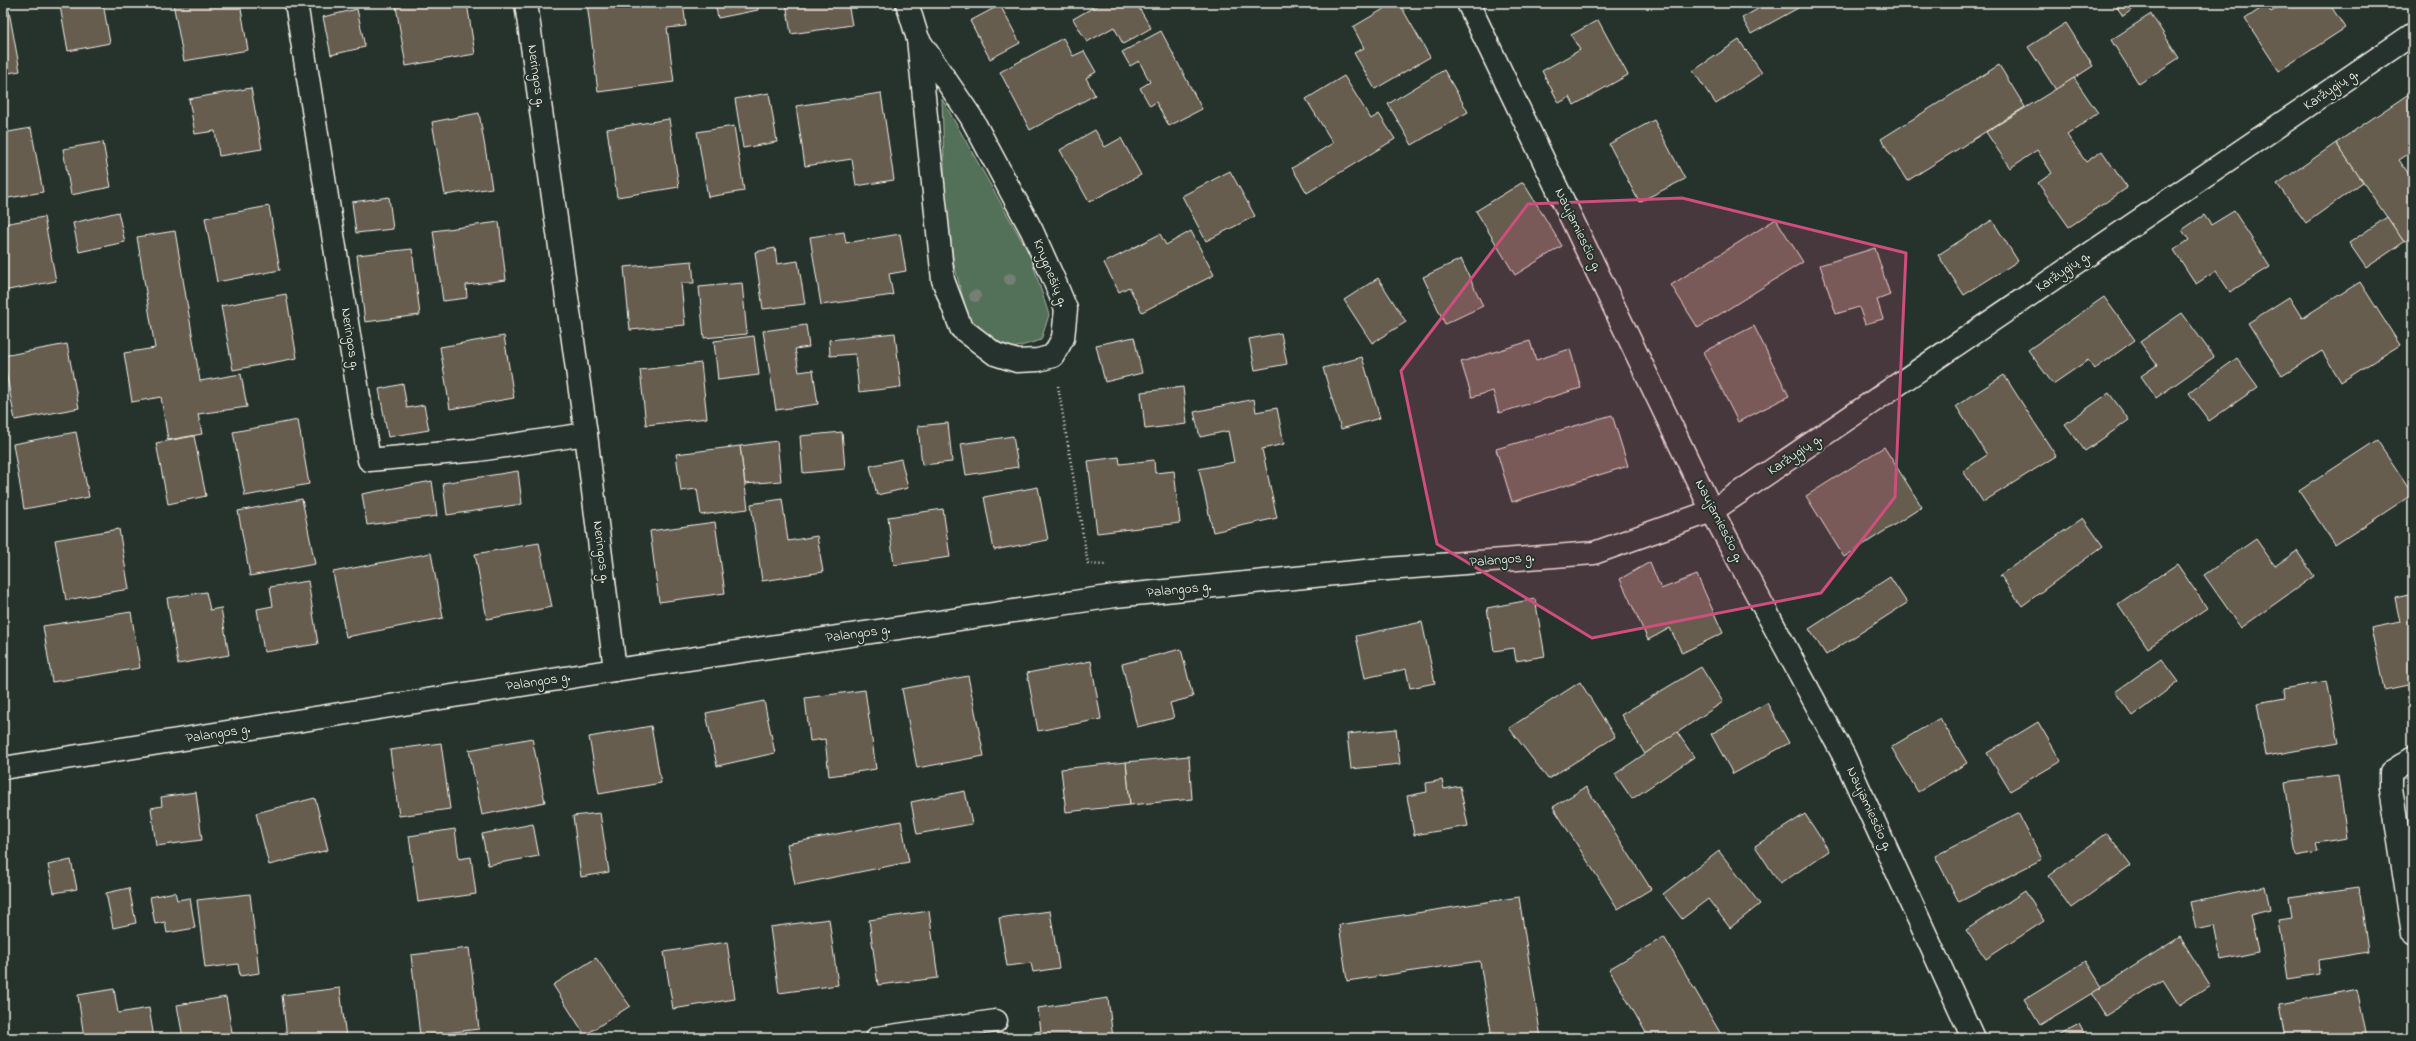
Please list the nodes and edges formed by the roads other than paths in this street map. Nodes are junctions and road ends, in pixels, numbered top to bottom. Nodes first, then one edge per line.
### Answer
1 (296, 3) edge
2 (526, 3) edge
3 (907, 3) edge
4 (1468, 3) edge
5 (2413, 34) edge
6 (918, 39) junction
7 (586, 434) junction
8 (1712, 510) junction
9 (615, 670) junction
10 (2413, 758) edge
11 (3, 768) edge
12 (2413, 934) edge
13 (996, 1021) dead end
14 (877, 1038) edge
15 (1973, 1038) edge

1 - 7 street, Neringos g.
2 - 7 street, Neringos g.
3 - 6 street, Knygnešių g.
4 - 8 street, Naujamiesčio g.
5 - 8 street, Karžygių g.
6 - 6 street, Knygnešių g.
7 - 9 street, Neringos g.
8 - 9 street, Palangos g.
8 - 15 street, Naujamiesčio g.
9 - 11 street, Palangos g.
10 - 12 street
13 - 14 street

